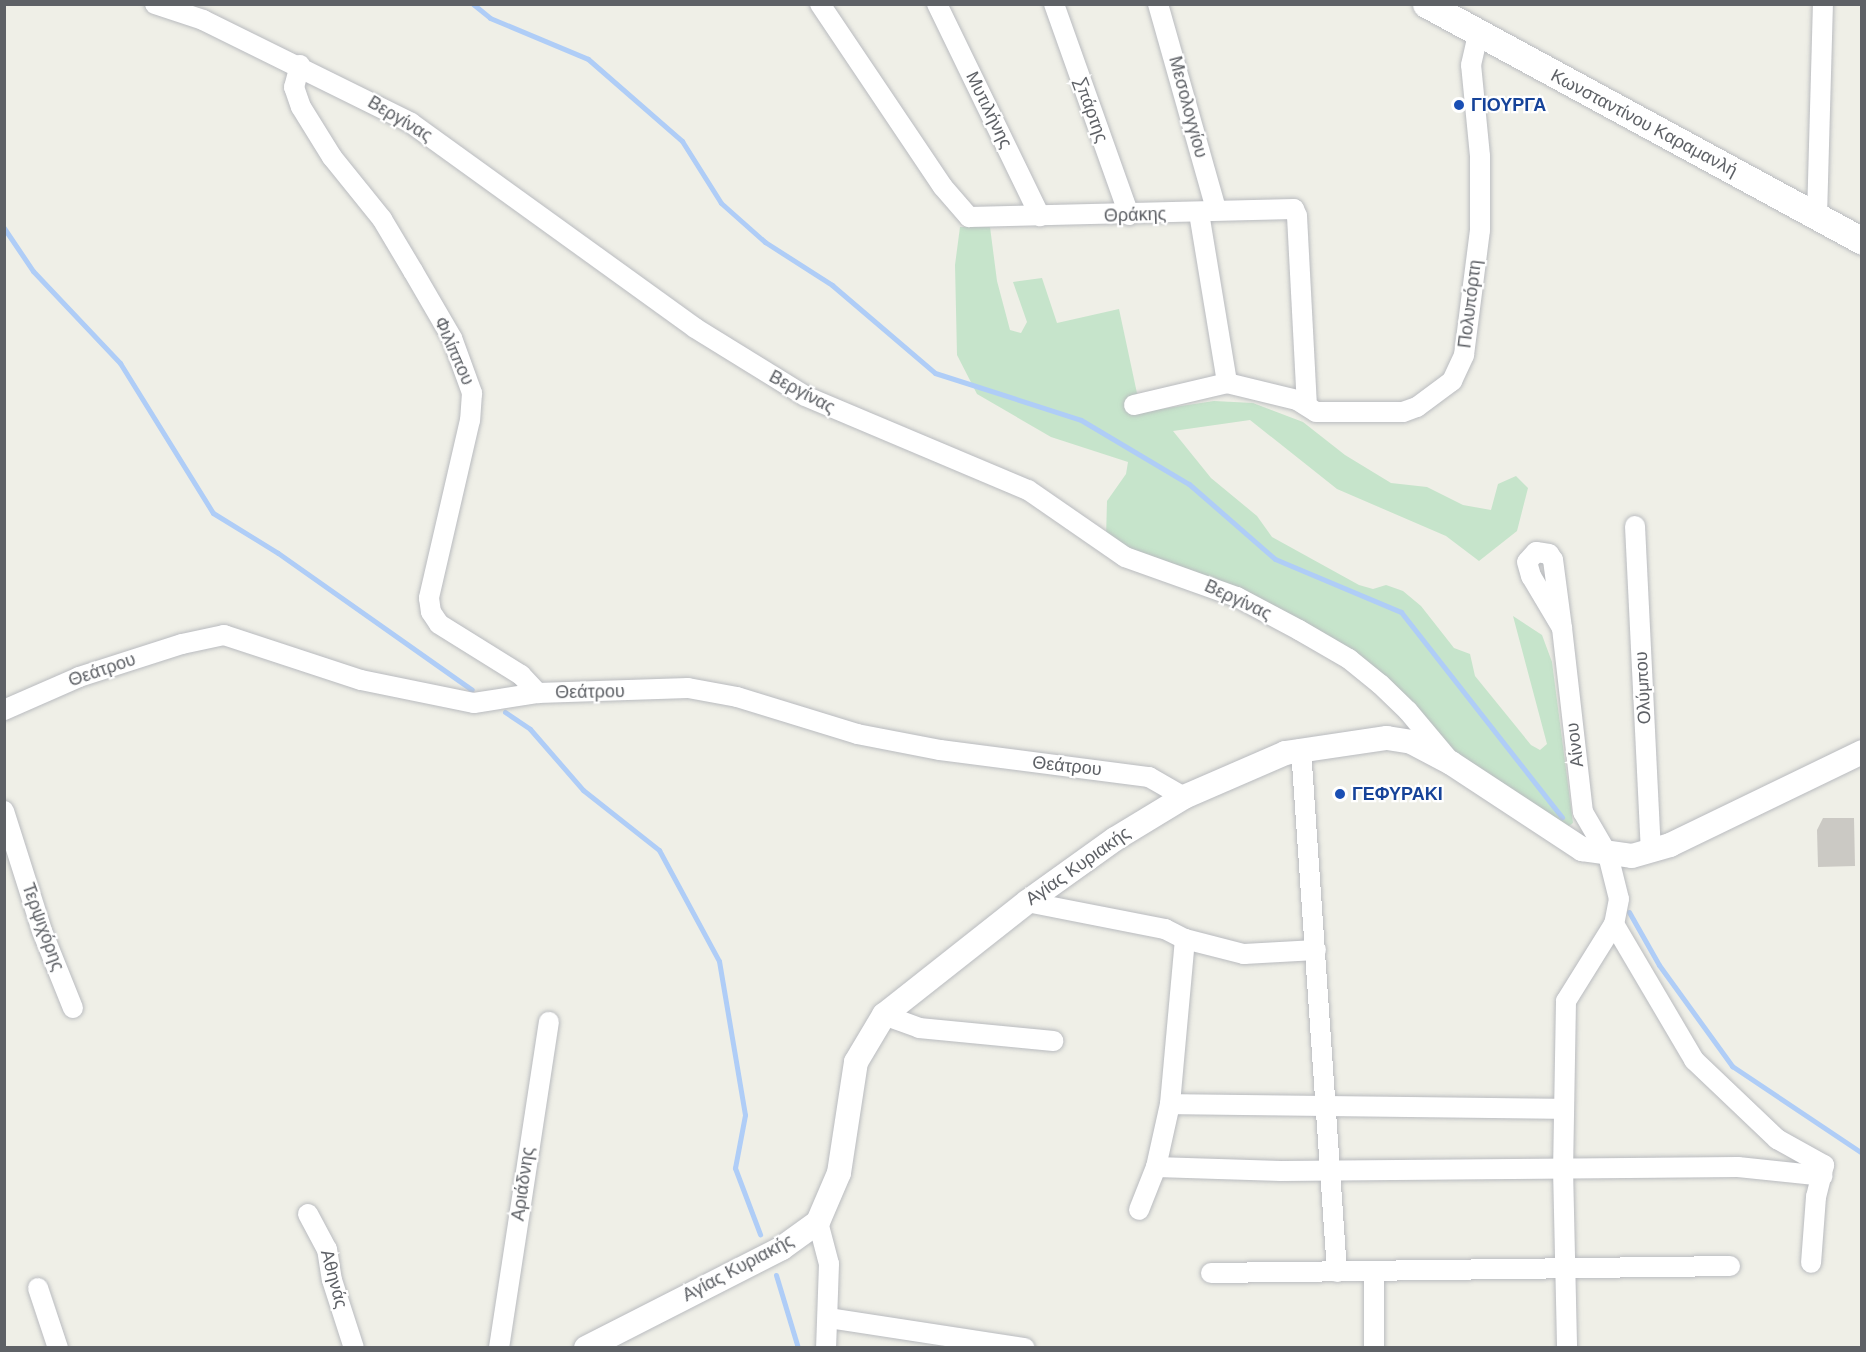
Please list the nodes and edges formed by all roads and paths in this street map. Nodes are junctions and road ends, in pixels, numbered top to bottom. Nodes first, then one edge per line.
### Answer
1 (155, 4) edge
2 (820, 4) edge
3 (937, 4) edge
4 (1054, 4) edge
5 (1158, 4) edge
6 (1426, 4) edge
7 (1823, 4) edge
8 (1478, 34) junction
9 (300, 65) junction
10 (1208, 211) junction
11 (1129, 215) junction
12 (1040, 216) junction
13 (1817, 217) junction
14 (1862, 241) edge
15 (1227, 383) junction
16 (1134, 405) dead end
17 (1307, 406) junction
18 (1635, 525) dead end
19 (1562, 628) dead end
20 (538, 693) junction
21 (4, 710) edge
22 (1301, 749) junction
23 (1862, 752) edge
24 (1451, 763) junction
25 (1184, 797) junction
26 (4, 811) edge
27 (1651, 851) junction
28 (1608, 855) junction
29 (1027, 902) junction
30 (1614, 924) junction
31 (1185, 939) junction
32 (1316, 950) junction
33 (73, 1008) dead end
34 (884, 1015) junction
35 (549, 1022) dead end
36 (1053, 1041) dead end
37 (1170, 1104) junction
38 (1326, 1107) junction
39 (1564, 1109) junction
40 (1156, 1167) junction
41 (1563, 1168) junction
42 (1331, 1169) junction
43 (1823, 1176) junction
44 (1139, 1210) dead end
45 (308, 1214) dead end
46 (818, 1222) junction
47 (1811, 1263) dead end
48 (1730, 1266) dead end
49 (1564, 1267) junction
50 (1337, 1272) junction
51 (1374, 1272) junction
52 (1211, 1273) dead end
53 (38, 1288) dead end
54 (828, 1318) junction
55 (58, 1347) edge
56 (354, 1347) edge
57 (499, 1347) edge
58 (586, 1347) edge
59 (826, 1347) edge
60 (1025, 1347) edge
61 (1374, 1347) edge
62 (1567, 1347) edge

1 - 9 street, Βεργίνας
2 - 12 street, Θράκης
3 - 12 street, Μυτιλήνης
4 - 11 street, Σπάρτης
5 - 10 street, Μεσολογγίου
6 - 8 main road, Κωνσταντίνου Καραμανλή
7 - 13 street
8 - 13 main road, Κωνσταντίνου Καραμανλή
8 - 17 street, Πολυπόρτη
9 - 20 street, Φιλίππου
9 - 24 street, Βεργίνας
10 - 11 street, Θράκης
10 - 15 street, Μεσολογγίου
10 - 17 street, Θράκης
11 - 12 street, Θράκης
13 - 14 main road, Κωνσταντίνου Καραμανλή
15 - 16 street, Πολυπόρτη
15 - 17 street, Πολυπόρτη
18 - 27 street, Ολύμπου
19 - 28 street, Αίνου
20 - 21 street, Θεάτρου
20 - 25 street, Θεάτρου
22 - 24 street, Αγίας Κυριακής
22 - 25 street, Αγίας Κυριακής
22 - 32 street
23 - 27 street, Αγίας Κυριακής
24 - 28 street, Αγίας Κυριακής
25 - 29 street, Αγίας Κυριακής
26 - 33 street, Τερψιχόρης
27 - 28 street, Αγίας Κυριακής
28 - 30 street, Αίνου
29 - 31 street
29 - 34 street, Αγίας Κυριακής
30 - 39 street
30 - 43 street
31 - 32 street
31 - 37 street
32 - 38 street
34 - 36 street
34 - 46 street, Αγίας Κυριακής
35 - 57 street, Αριάδνης
37 - 38 street
37 - 40 street
38 - 39 street
38 - 42 street
39 - 41 street
40 - 42 street
40 - 44 street
41 - 42 street
41 - 43 street
41 - 49 street
42 - 50 street
43 - 47 street
45 - 56 street, Αθηνάς
46 - 54 street
46 - 58 street, Αγίας Κυριακής
48 - 49 street
49 - 51 street
49 - 62 street
50 - 51 street
50 - 52 street
51 - 61 street
53 - 55 street
54 - 59 street
54 - 60 street

